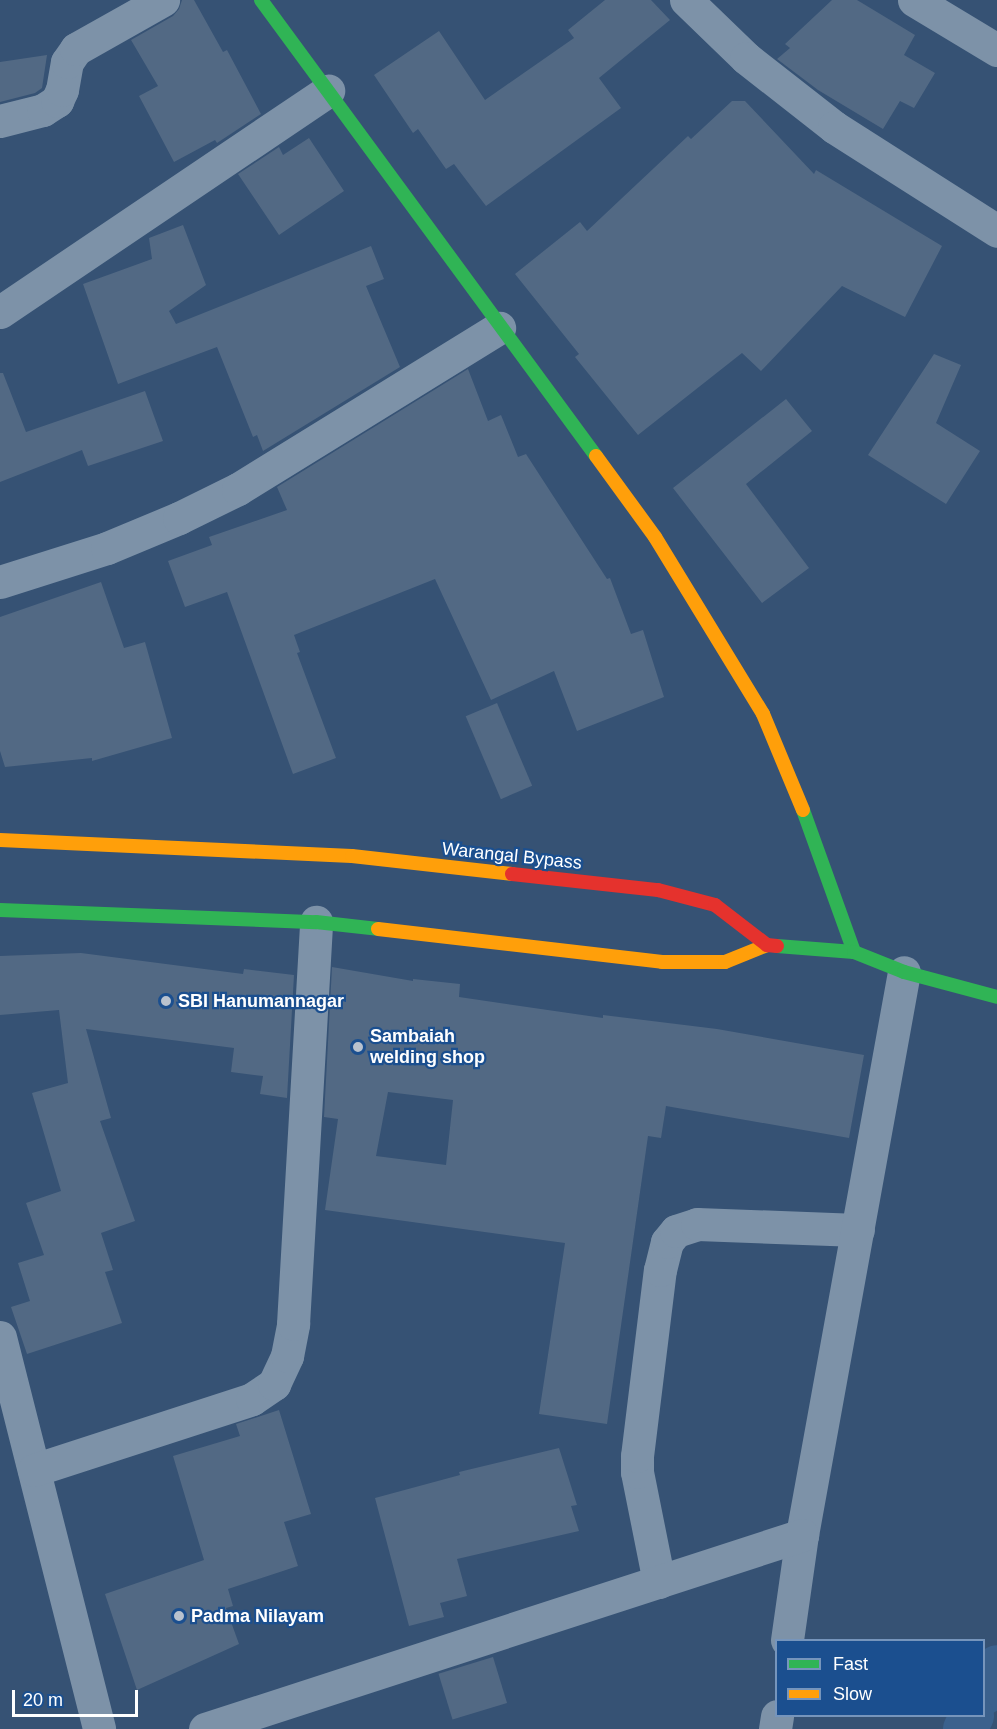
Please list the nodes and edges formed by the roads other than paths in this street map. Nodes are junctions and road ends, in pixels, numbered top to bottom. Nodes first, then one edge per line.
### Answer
1 (163, 0) edge
2 (261, 0) edge
3 (914, 0) edge
4 (696, 4) edge
5 (997, 50) edge
6 (328, 92) junction
7 (0, 121) edge
8 (997, 231) edge
9 (0, 312) edge
10 (499, 328) junction
11 (0, 582) edge
12 (0, 840) edge
13 (0, 910) edge
14 (316, 922) junction
15 (767, 945) junction
16 (854, 952) junction
17 (904, 972) junction
18 (997, 997) edge
19 (858, 1230) junction
20 (0, 1337) edge
21 (34, 1470) junction
22 (802, 1535) junction
23 (659, 1582) junction
24 (787, 1639) edge
25 (99, 1729) edge
26 (205, 1729) edge

1 - 7 street
2 - 6 main road
3 - 5 street
4 - 8 street
6 - 9 street
6 - 10 main road
10 - 11 street
10 - 16 main road
12 - 15 main road, Warangal Bypass
13 - 14 main road
14 - 15 main road
14 - 21 street
15 - 16 main road
16 - 17 main road
17 - 18 main road
17 - 19 street
19 - 22 street
19 - 23 street
20 - 21 street
21 - 25 street
22 - 23 street
22 - 24 street
23 - 26 street

